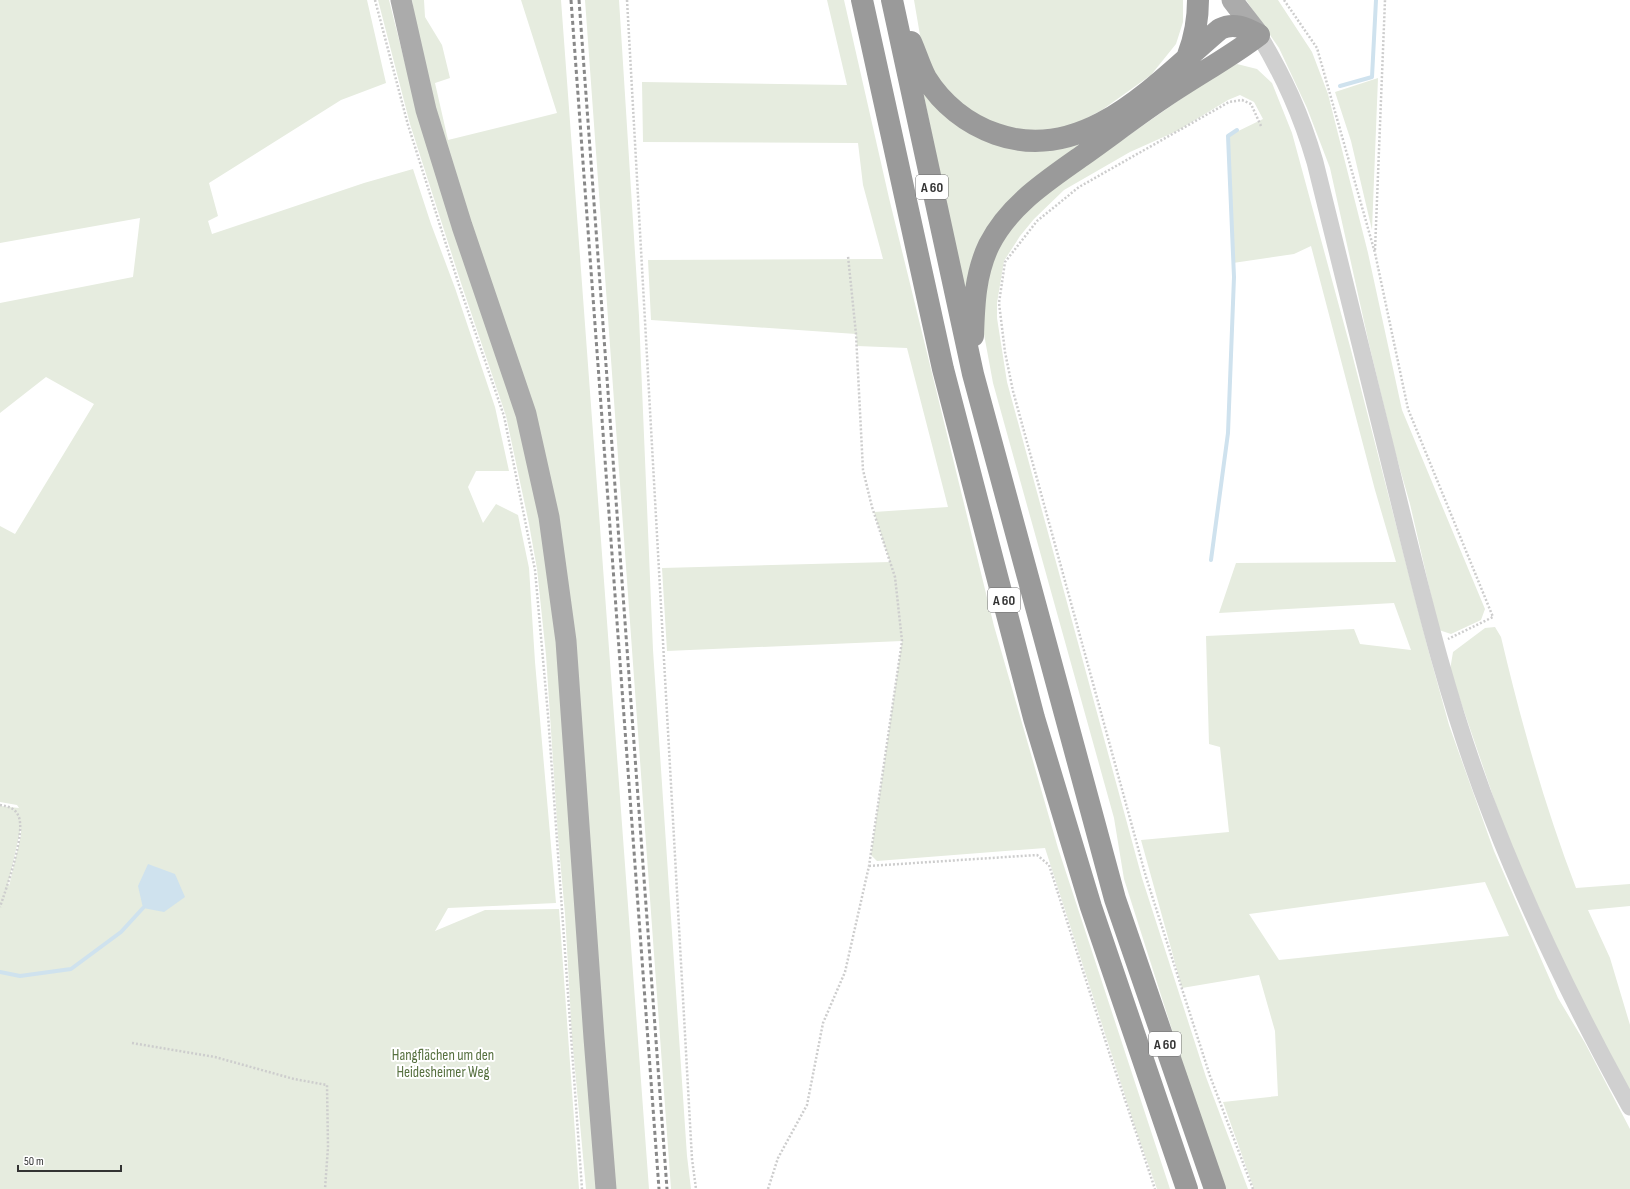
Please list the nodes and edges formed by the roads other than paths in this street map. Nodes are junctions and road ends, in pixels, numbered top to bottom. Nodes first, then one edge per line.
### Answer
1 (401, 0) edge
2 (862, 0) edge
3 (892, 0) edge
4 (1198, 0) edge
5 (1232, 0) edge
6 (1259, 35) junction
7 (1188, 56) junction
8 (972, 374) junction
9 (1630, 1108) edge
10 (606, 1189) edge
11 (1187, 1189) edge
12 (1215, 1189) edge

1 - 10 main road
2 - 11 highway, A 60
3 - 7 highway
3 - 8 highway, A 60
4 - 7 highway
5 - 6 main road
6 - 7 highway
6 - 8 highway
6 - 9 street
8 - 12 highway, A 60

